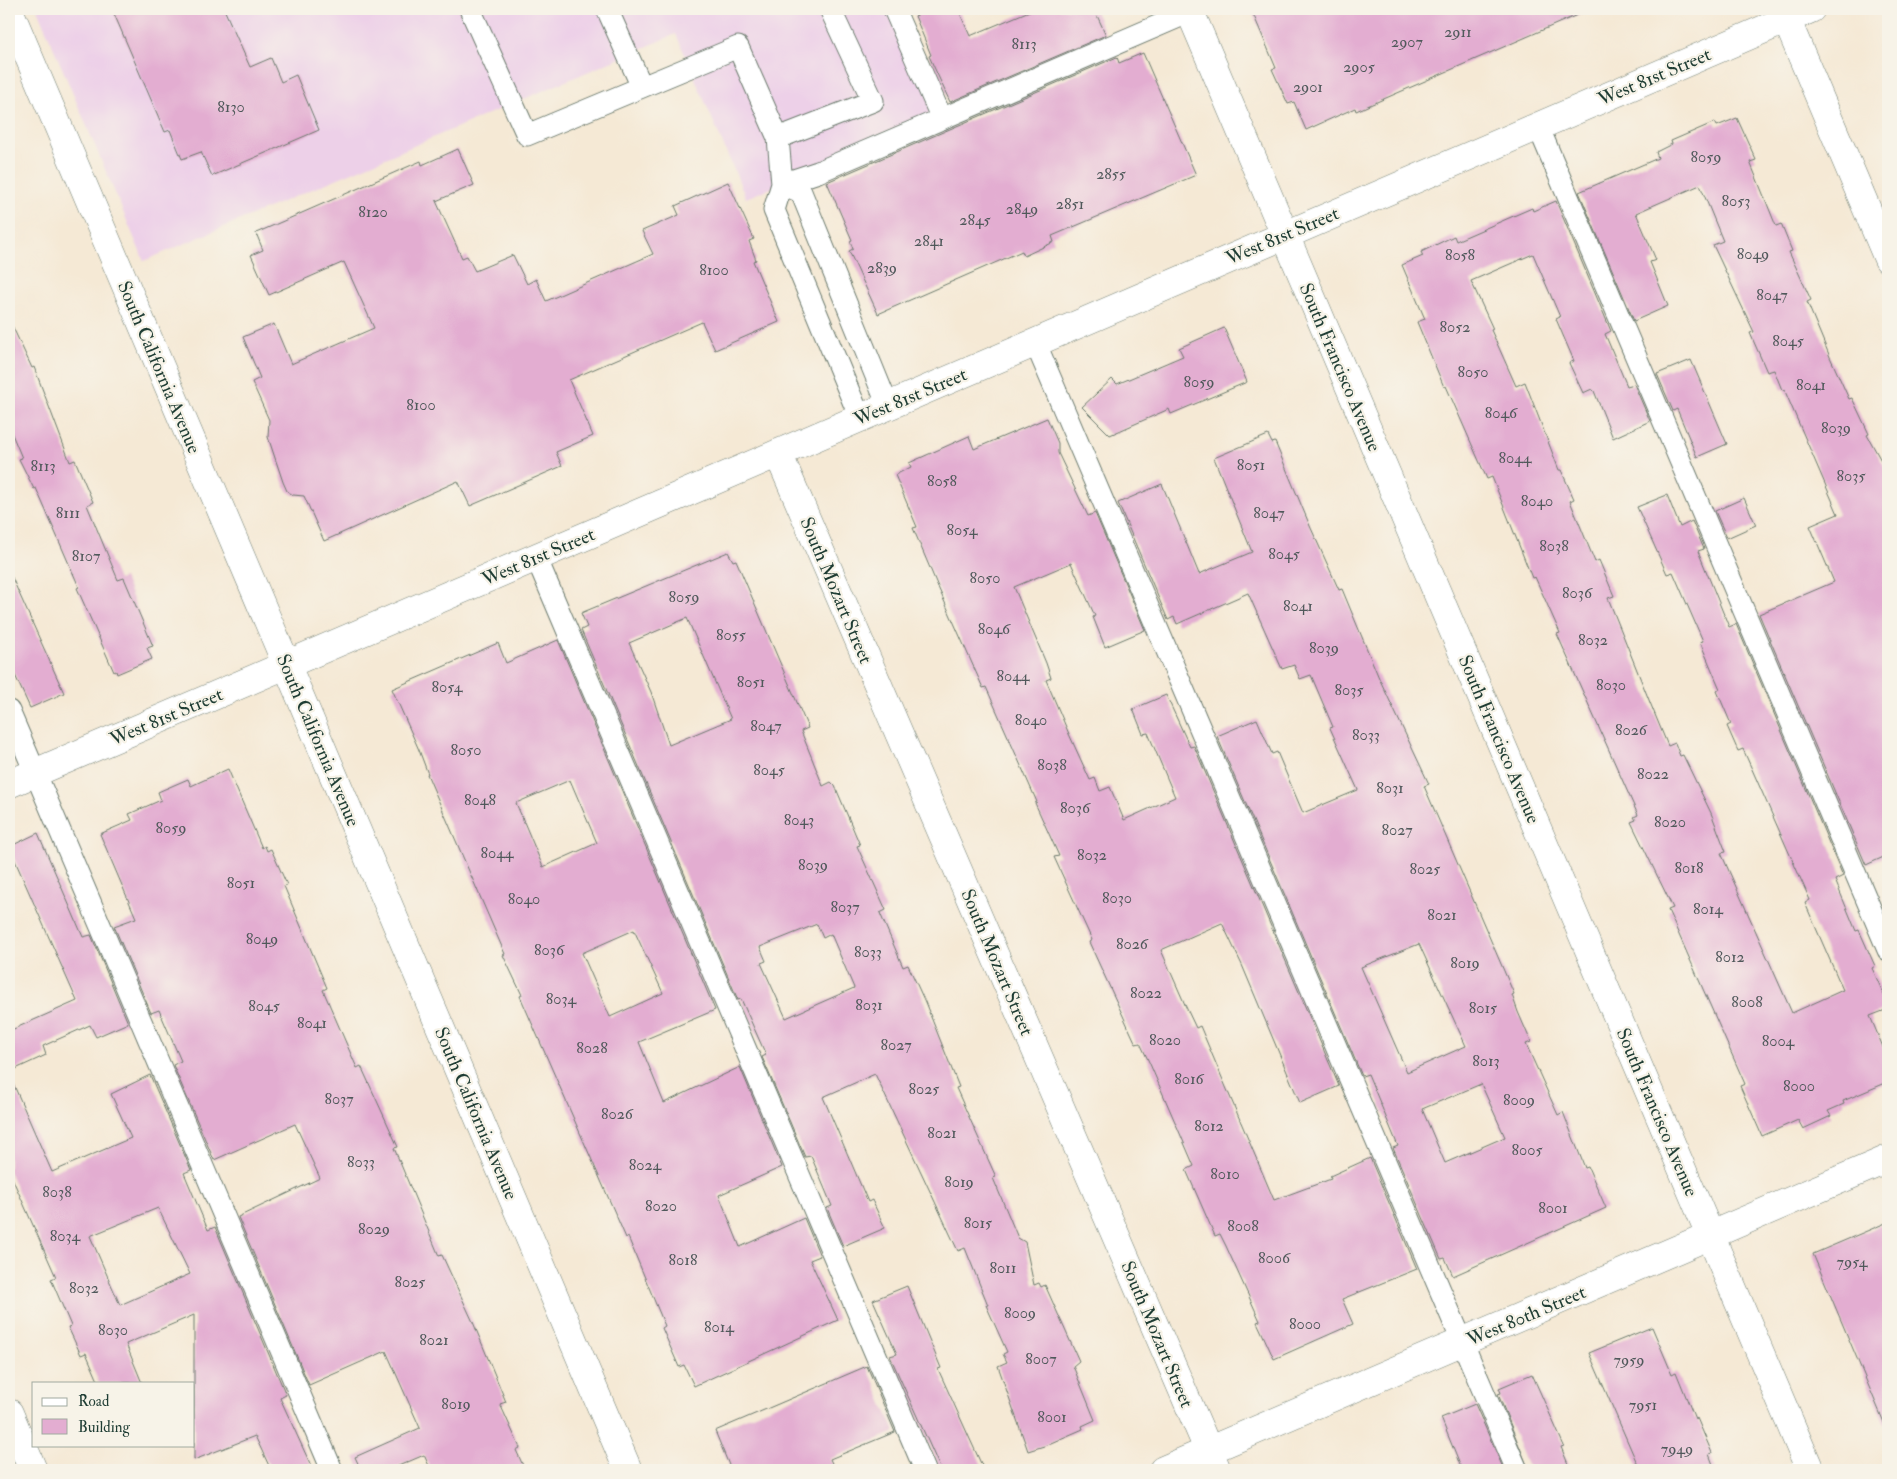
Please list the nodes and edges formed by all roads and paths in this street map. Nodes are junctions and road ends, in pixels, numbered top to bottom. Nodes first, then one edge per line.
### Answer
1 (470, 9) edge
2 (607, 9) edge
3 (830, 9) edge
4 (894, 9) edge
5 (1811, 9) edge
6 (9, 10) edge
7 (1192, 10) edge
8 (1784, 14) edge
9 (642, 87) junction
10 (942, 119) junction
11 (1538, 126) junction
12 (778, 138) junction
13 (782, 184) junction
14 (1285, 234) junction
15 (1888, 259) edge
16 (1035, 342) junction
17 (888, 406) junction
18 (860, 418) junction
19 (778, 454) junction
20 (536, 557) junction
21 (286, 663) junction
22 (9, 711) edge
23 (35, 773) junction
24 (9, 784) edge
25 (1888, 950) edge
26 (1888, 1159) edge
27 (1710, 1235) junction
28 (1462, 1342) junction
29 (9, 1413) edge
30 (1213, 1460) edge
31 (33, 1470) edge
32 (332, 1470) edge
33 (628, 1470) edge
34 (925, 1470) edge
35 (1163, 1470) edge
36 (1517, 1470) edge
37 (1810, 1470) edge

1 - 9 lane
2 - 9 lane
3 - 12 lane
4 - 10 lane
5 - 8 street, West 81st Street
6 - 21 street, South California Avenue
7 - 10 lane
7 - 14 street, South Francisco Avenue
8 - 11 street, West 81st Street
8 - 15 street
9 - 12 lane
10 - 13 lane
11 - 14 street, West 81st Street
11 - 25 lane
12 - 13 lane
13 - 17 lane
13 - 18 lane
14 - 16 street, West 81st Street
14 - 27 street, South Francisco Avenue
16 - 17 street, West 81st Street
16 - 28 lane
17 - 18 street, West 81st Street
18 - 19 street, West 81st Street
19 - 20 street, West 81st Street
19 - 30 street, South Mozart Street
20 - 21 street, West 81st Street
20 - 34 lane
21 - 23 street, West 81st Street
21 - 33 street, South California Avenue
22 - 23 lane
23 - 24 street, West 81st Street
23 - 32 lane
26 - 27 street, West 80th Street
27 - 28 street, West 80th Street
27 - 37 street, South Francisco Avenue
28 - 30 street, West 80th Street
28 - 36 lane
29 - 31 street
30 - 35 street, West 80th Street

